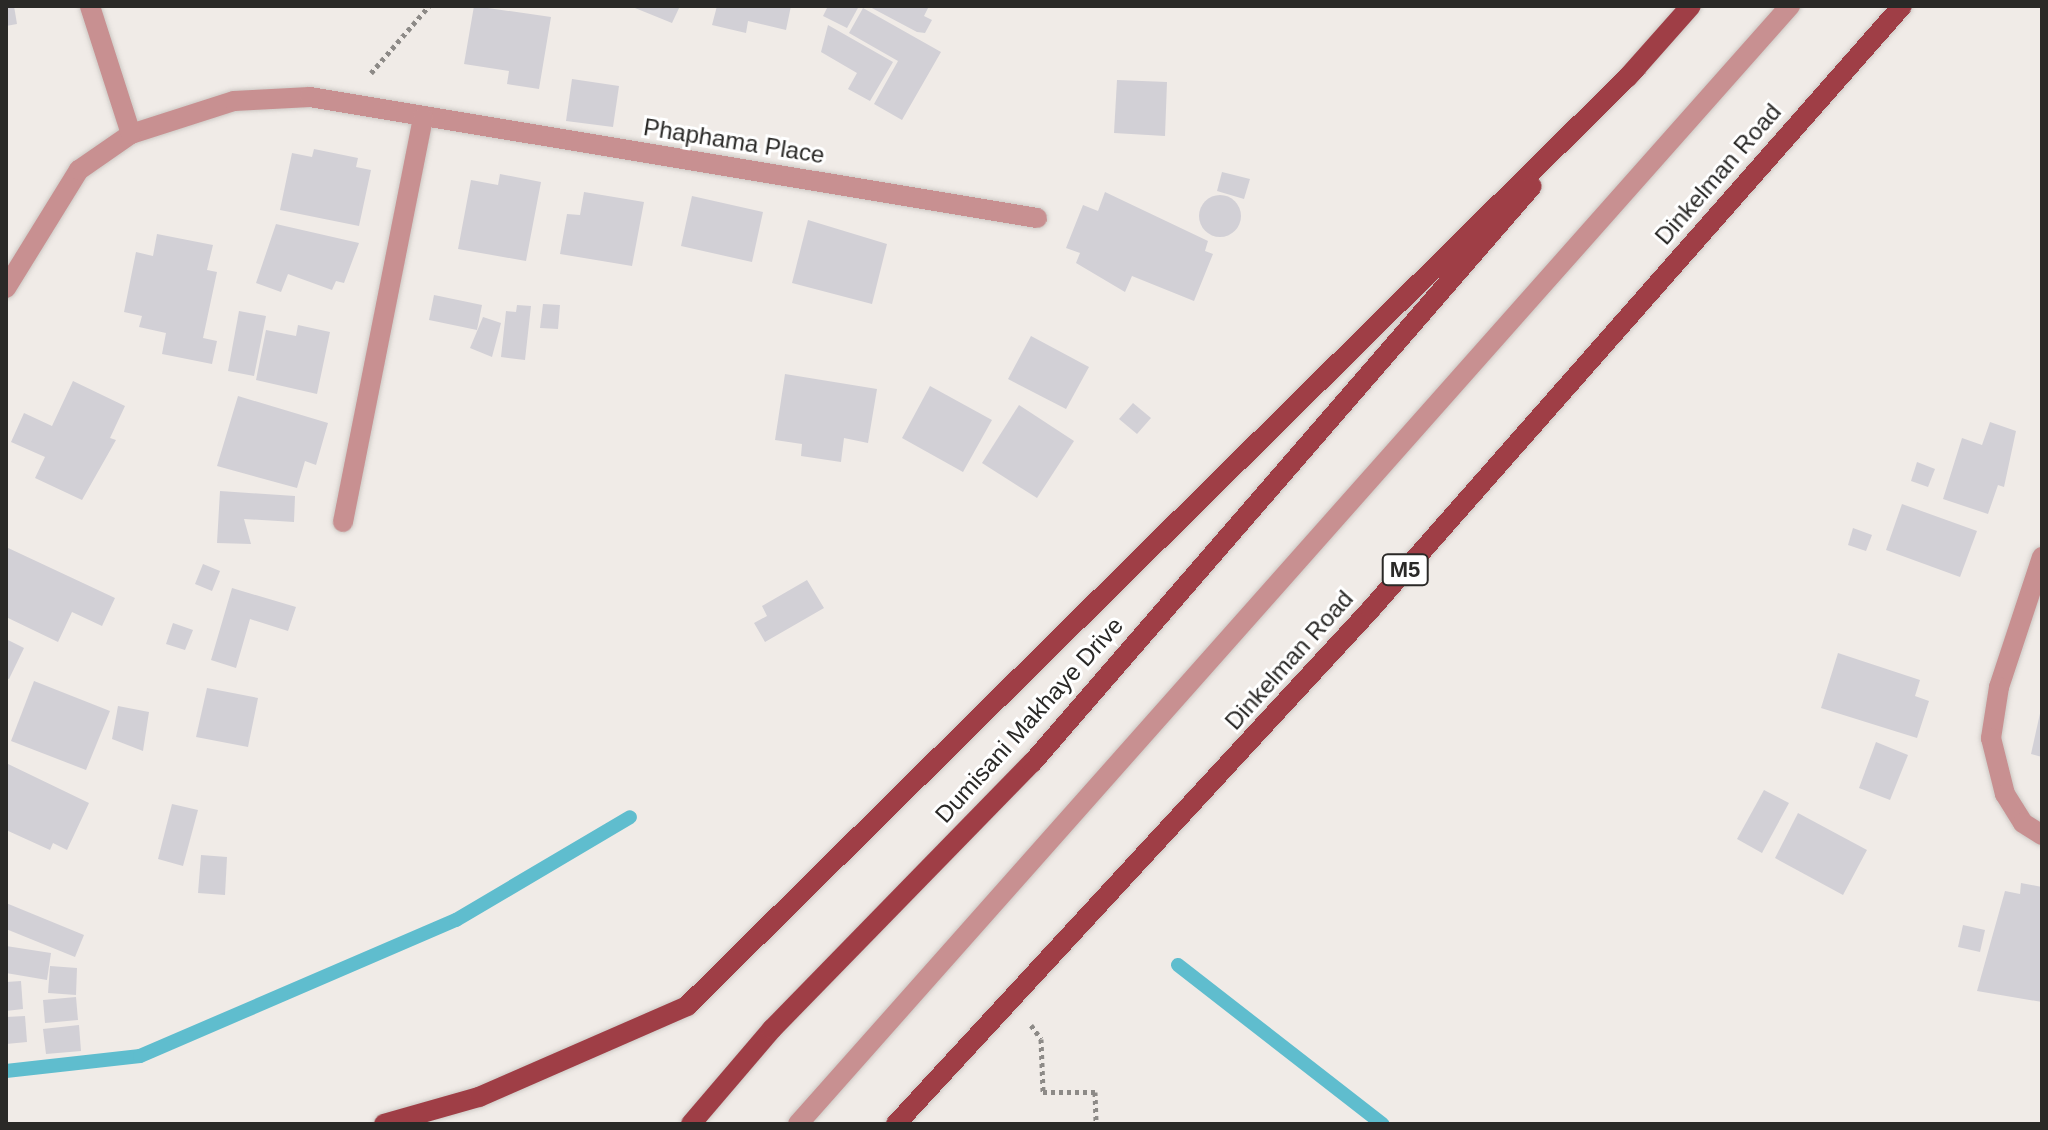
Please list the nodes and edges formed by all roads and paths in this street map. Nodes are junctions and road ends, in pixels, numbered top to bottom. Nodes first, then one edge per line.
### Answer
1 (90, 6) edge
2 (429, 6) edge
3 (1691, 6) edge
4 (1790, 6) edge
5 (1902, 6) edge
6 (1636, 69) junction
7 (349, 103) junction
8 (423, 118) junction
9 (131, 134) junction
10 (1037, 218) dead end
11 (6, 288) edge
12 (343, 522) dead end
13 (2042, 557) edge
14 (2042, 835) edge
15 (1041, 1039) dead end
16 (384, 1124) edge
17 (691, 1124) edge
18 (798, 1124) edge
19 (896, 1124) edge
20 (1096, 1124) edge

1 - 9 street
2 - 7 path
3 - 6 main road
4 - 18 street
5 - 19 main road, Dinkelman Road / M5
6 - 16 main road
6 - 17 main road, Dumisani Makhaye Drive
7 - 8 street, Phaphama Place
7 - 9 street, Phaphama Place
8 - 10 street, Phaphama Place
8 - 12 street
9 - 11 street, Phaphama Place
13 - 14 street
15 - 20 path

